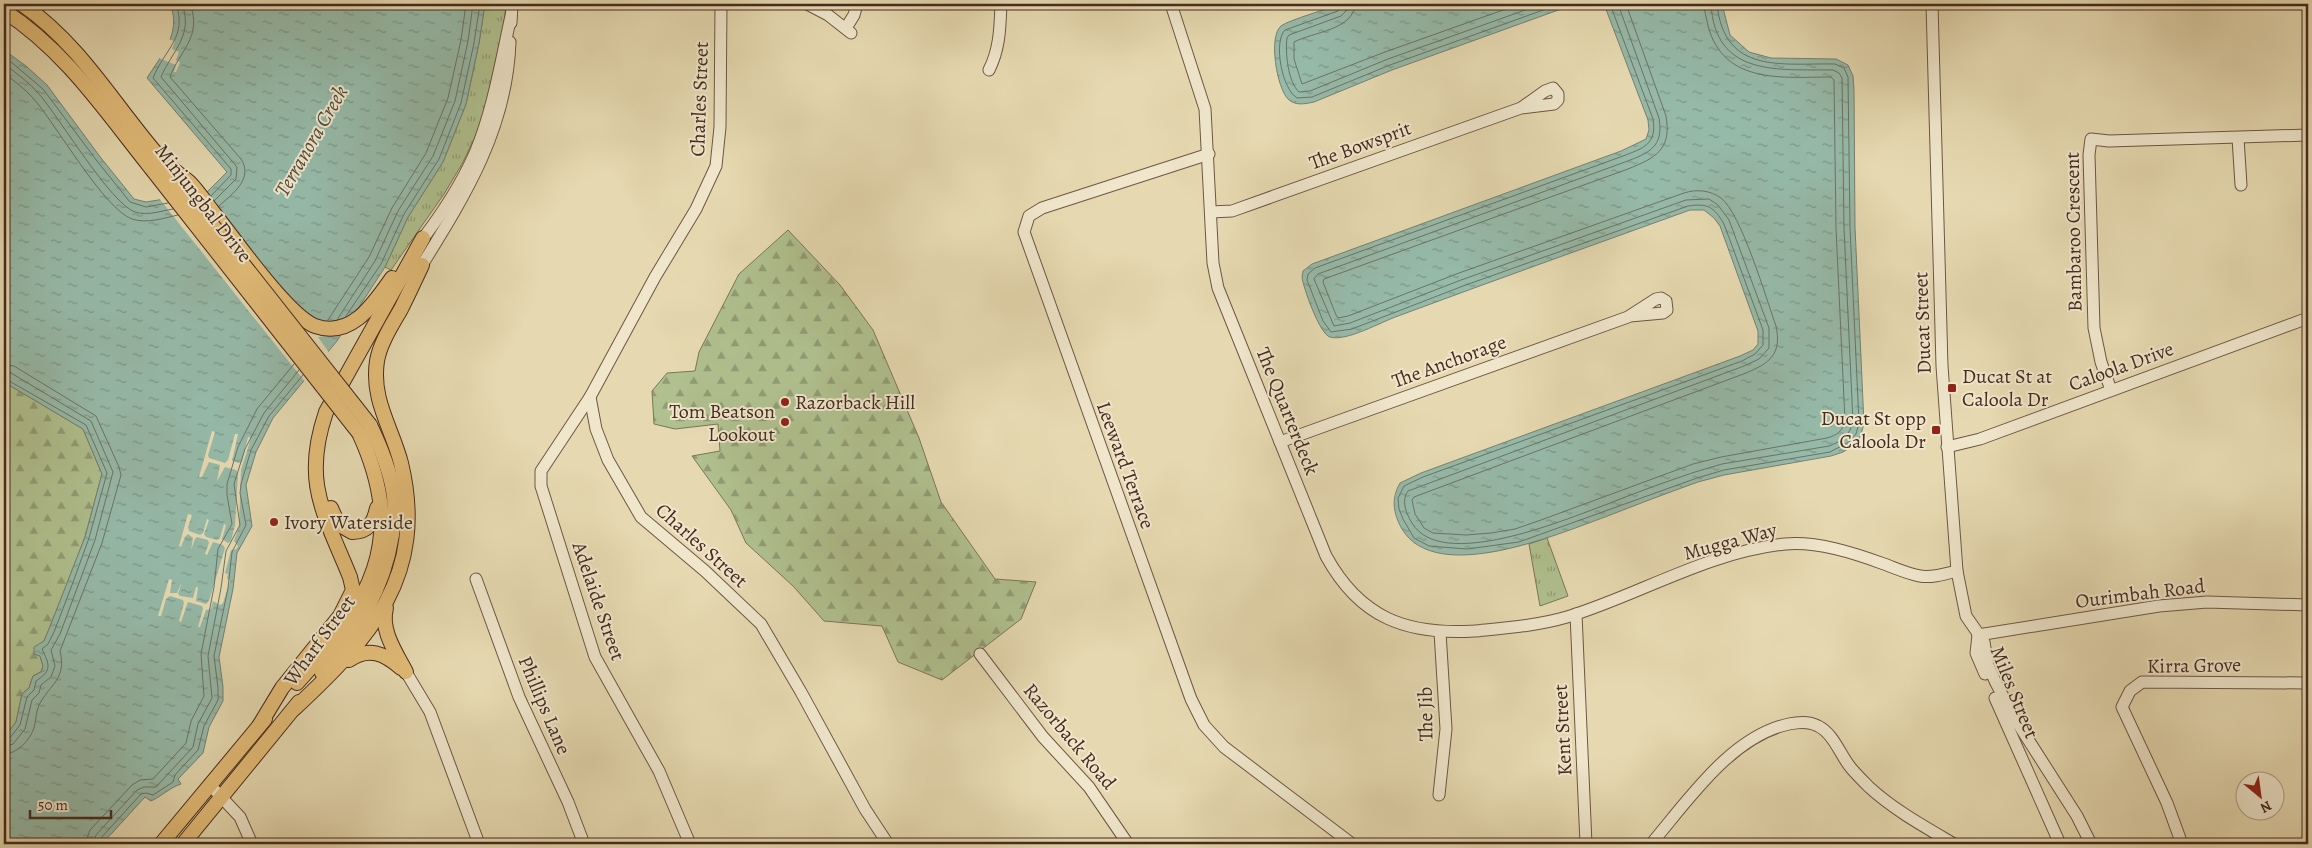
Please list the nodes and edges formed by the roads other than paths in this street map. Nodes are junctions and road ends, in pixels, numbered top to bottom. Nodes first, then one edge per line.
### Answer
1 (22, 4) edge
2 (721, 4) edge
3 (807, 4) edge
4 (857, 4) edge
5 (1001, 4) edge
6 (1171, 4) edge
7 (1932, 4) edge
8 (512, 10) edge
9 (4, 11) edge
10 (989, 70) dead end
11 (1521, 108) dead end
12 (2308, 135) edge
13 (2238, 138) junction
14 (1209, 154) junction
15 (156, 164) junction
16 (2241, 185) dead end
17 (1211, 212) junction
18 (423, 238) junction
19 (422, 265) junction
20 (394, 276) joint
21 (1630, 316) dead end
22 (2308, 318) edge
23 (2111, 390) junction
24 (590, 397) junction
25 (364, 429) junction
26 (1280, 442) junction
27 (1947, 447) junction
28 (379, 494) junction
29 (1957, 571) junction
30 (476, 579) dead end
31 (389, 598) junction
32 (2308, 605) edge
33 (1576, 614) junction
34 (1440, 632) junction
35 (1978, 635) junction
36 (980, 654) dead end
37 (338, 668) junction
38 (406, 672) junction
39 (2308, 683) edge
40 (294, 709) junction
41 (259, 726) junction
42 (210, 784) junction
43 (1439, 795) dead end
44 (222, 796) junction
45 (161, 844) edge
46 (182, 844) edge
47 (252, 844) edge
48 (479, 844) edge
49 (584, 844) edge
50 (690, 844) edge
51 (888, 844) edge
52 (1128, 844) edge
53 (1352, 844) edge
54 (1586, 844) edge
55 (1651, 844) edge
56 (1954, 844) edge
57 (2060, 844) edge
58 (2091, 844) edge
59 (2182, 844) edge

1 - 15 main road, Minjungbal Drive
2 - 24 street, Charles Street
3 - 4 street
5 - 10 street
6 - 14 street, The Quarterdeck
7 - 27 street, Ducat Street
8 - 18 street
8 - 19 street
9 - 15 main road, Minjungbal Drive
11 - 17 street, The Bowsprit
12 - 13 street, Bambaroo Crescent
13 - 16 street
13 - 23 street, Bambaroo Crescent
14 - 17 street, The Quarterdeck
14 - 53 street, Leeward Terrace
15 - 20 main road, bridge
15 - 25 main road, Minjungbal Drive, bridge
17 - 26 street, The Quarterdeck
18 - 20 street
18 - 41 main road
19 - 28 main road
19 - 31 main road
21 - 26 street, The Anchorage
22 - 23 street, Caloola Drive
23 - 27 street, Caloola Drive
24 - 50 street, Adelaide Street
24 - 51 street, Charles Street
25 - 28 main road, Wharf Street
25 - 40 main road, Wharf Street
26 - 34 street, The Quarterdeck
27 - 29 street, Ducat Street
28 - 41 main road, Wharf Street
29 - 33 street, Mugga Way
29 - 35 street, Ducat Street
30 - 49 street, Phillips Lane
31 - 37 main road
31 - 38 main road
32 - 35 street, Ourimbah Road
33 - 34 street, The Quarterdeck
33 - 54 street, Kent Street
34 - 43 street, The Jib
35 - 57 street, Miles Street
35 - 58 street, Miles Street
36 - 52 street, Razorback Road
37 - 38 main road
37 - 40 main road
38 - 48 street
39 - 59 street, Kirra Grove
40 - 44 main road, Wharf Street
41 - 42 main road, Wharf Street
42 - 44 street
42 - 45 main road, Wharf Street
44 - 46 main road, Wharf Street
44 - 47 street
55 - 56 street

